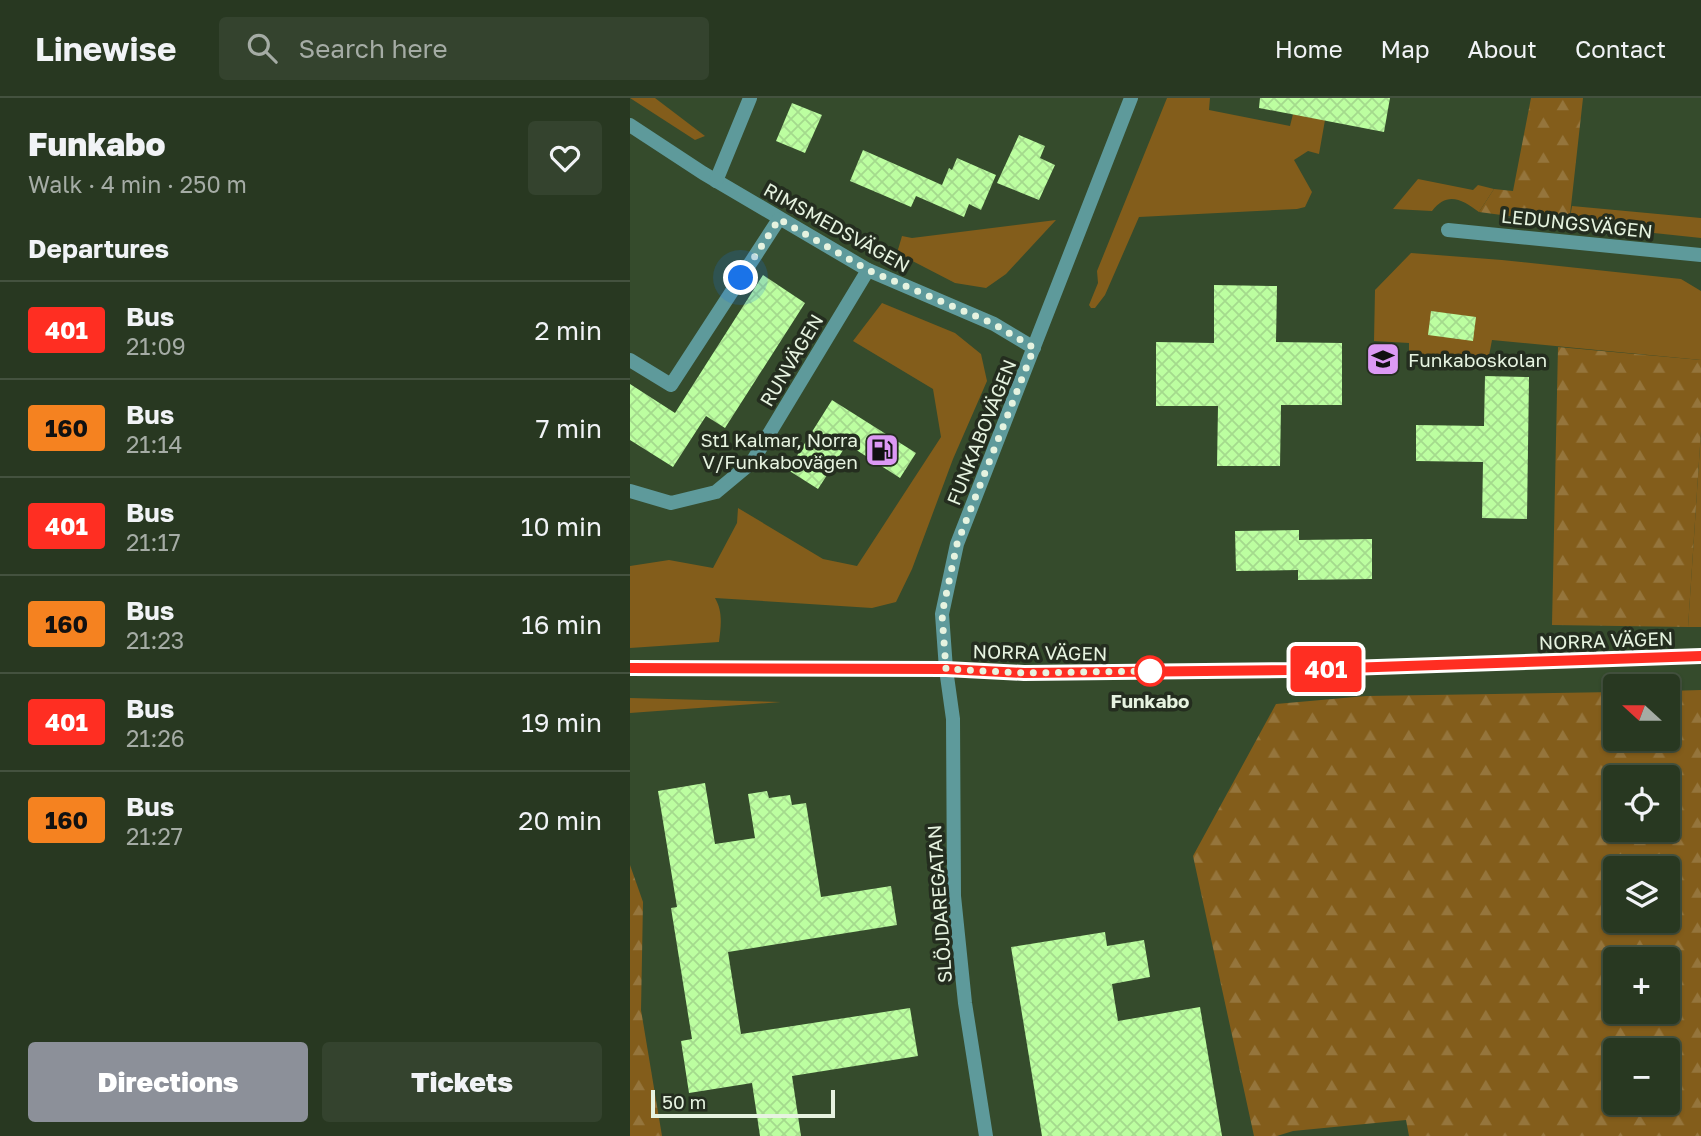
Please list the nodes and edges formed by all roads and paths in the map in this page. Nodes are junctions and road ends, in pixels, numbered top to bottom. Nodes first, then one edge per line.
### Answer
1 (750, 98) edge
2 (1131, 98) edge
3 (631, 129) edge
4 (716, 181) junction
5 (779, 219) junction
6 (1448, 230) dead end
7 (1701, 255) edge
8 (868, 270) junction
9 (1034, 348) junction
10 (630, 360) edge
11 (630, 491) edge
12 (1701, 656) edge
13 (630, 668) edge
14 (946, 669) junction
15 (986, 1136) edge

1 - 4 street
2 - 9 street, FUNKABOVÄGEN
3 - 4 street, RIMSMEDSVÄGEN
4 - 5 street, RIMSMEDSVÄGEN
5 - 8 street, RIMSMEDSVÄGEN
5 - 10 street
6 - 7 street, LEDUNGSVÄGEN
8 - 9 street, RIMSMEDSVÄGEN
8 - 11 street, RUNVÄGEN
9 - 14 street, FUNKABOVÄGEN
12 - 14 main road, NORRA VÄGEN
13 - 14 main road, NORRA VÄGEN
14 - 15 street, SLÖJDAREGATAN

